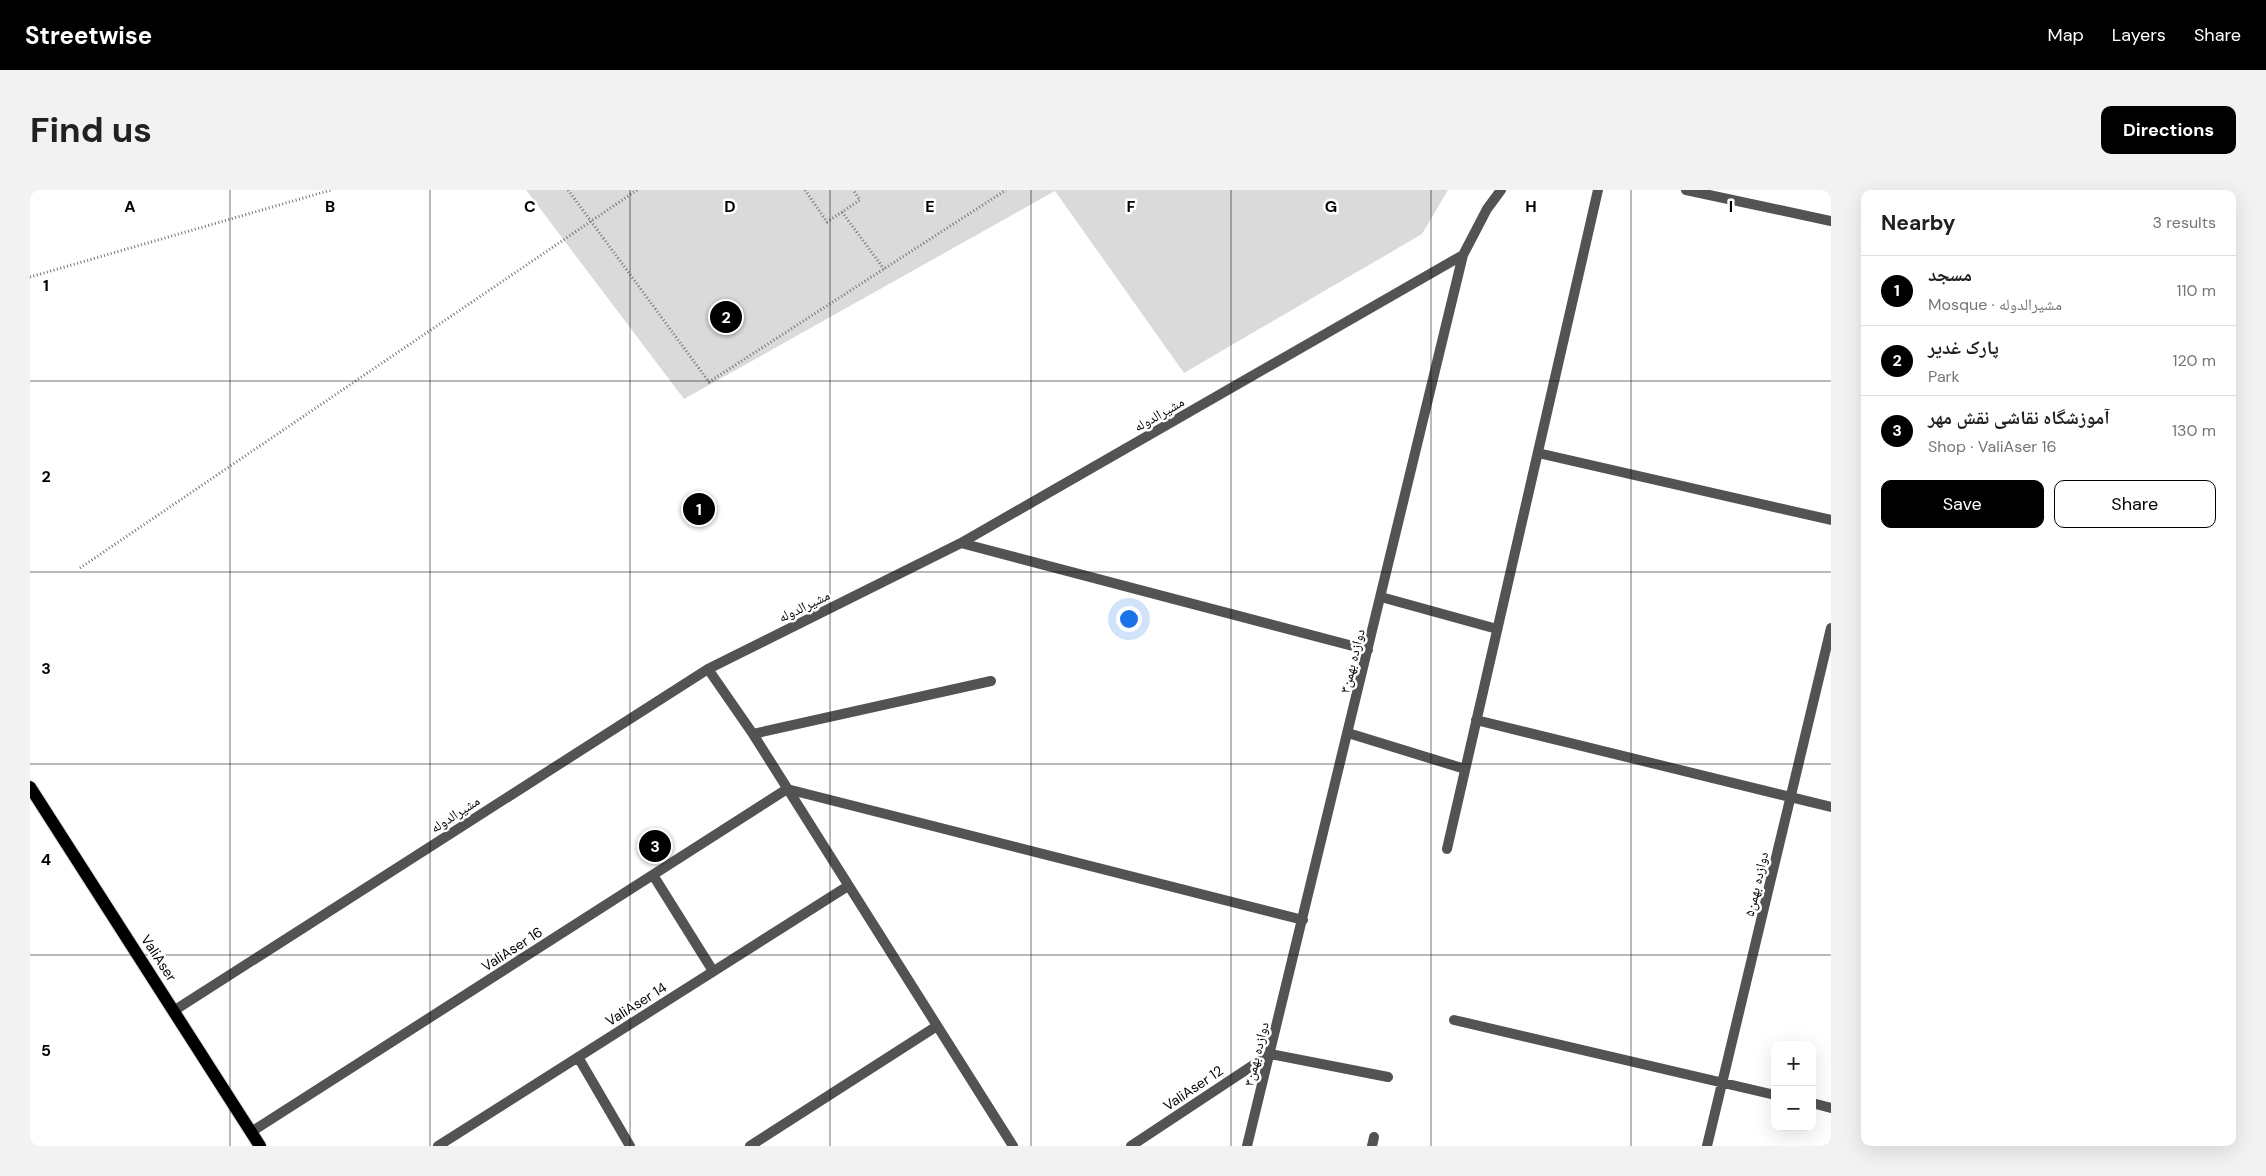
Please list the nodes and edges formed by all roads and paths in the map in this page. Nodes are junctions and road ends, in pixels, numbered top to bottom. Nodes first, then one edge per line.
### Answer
1 (330, 190) edge
2 (568, 190) edge
3 (638, 190) edge
4 (805, 190) edge
5 (853, 190) edge
6 (1006, 190) edge
7 (1500, 190) edge
8 (1598, 190) edge
9 (1686, 190) edge
10 (842, 212) junction
11 (1831, 221) edge
12 (590, 222) junction
13 (1463, 255) junction
14 (884, 269) junction
15 (30, 277) edge
16 (1538, 453) junction
17 (1831, 520) edge
18 (961, 544) junction
19 (80, 568) dead end
20 (1381, 597) junction
21 (1831, 628) edge
22 (1497, 629) junction
23 (1368, 650) junction
24 (708, 669) junction
25 (991, 681) dead end
26 (1476, 720) junction
27 (1348, 733) junction
28 (752, 734) junction
29 (1465, 769) junction
30 (30, 787) edge
31 (787, 789) junction
32 (1790, 798) junction
33 (1831, 807) edge
34 (1446, 849) dead end
35 (653, 875) junction
36 (848, 886) junction
37 (1303, 920) junction
38 (713, 971) junction
39 (174, 1010) junction
40 (1454, 1020) dead end
41 (937, 1026) junction
42 (1270, 1054) junction
43 (578, 1058) junction
44 (1388, 1076) dead end
45 (1722, 1084) junction
46 (1771, 1094) edge
47 (1816, 1104) edge
48 (1831, 1108) edge
49 (251, 1132) junction
50 (445, 1144) edge
51 (260, 1146) edge
52 (630, 1146) edge
53 (750, 1146) edge
54 (1013, 1146) edge
55 (1130, 1146) edge
56 (1248, 1146) edge
57 (1707, 1146) edge

1 - 15 path
2 - 12 path
3 - 12 path
4 - 10 path
5 - 10 path
6 - 14 path
7 - 13 street, دوازده بهمن۳
8 - 16 street
9 - 11 street
10 - 14 path
12 - 14 path
12 - 19 path
13 - 18 street, مشیرالدوله
13 - 20 street, دوازده بهمن۳
16 - 17 street
16 - 22 street
18 - 23 street
18 - 24 street, مشیرالدوله
20 - 22 street
20 - 23 street, دوازده بهمن۳
21 - 32 street, دوازده بهمن۵
22 - 26 street
23 - 27 street, دوازده بهمن۳
24 - 28 street
24 - 39 street, مشیرالدوله
25 - 28 street
26 - 29 street
26 - 32 street
27 - 29 street
27 - 37 street, دوازده بهمن۳
28 - 31 street
29 - 34 street
30 - 39 main road, ValiAser
31 - 35 street, ValiAser 16
31 - 36 street
31 - 37 street
32 - 33 street
32 - 45 street, دوازده بهمن۵
35 - 38 street
35 - 49 street, ValiAser 16
36 - 38 street, ValiAser 14
36 - 41 street
37 - 42 street, دوازده بهمن۳
38 - 43 street, ValiAser 14
39 - 49 main road, ValiAser
40 - 45 street
41 - 53 street
41 - 54 street
42 - 44 street
42 - 55 street, ValiAser 12
42 - 56 street, دوازده بهمن۳
43 - 50 street, ValiAser 14
43 - 52 street
45 - 46 street
45 - 57 street, دوازده بهمن۵
47 - 48 street
49 - 51 main road, ValiAser

